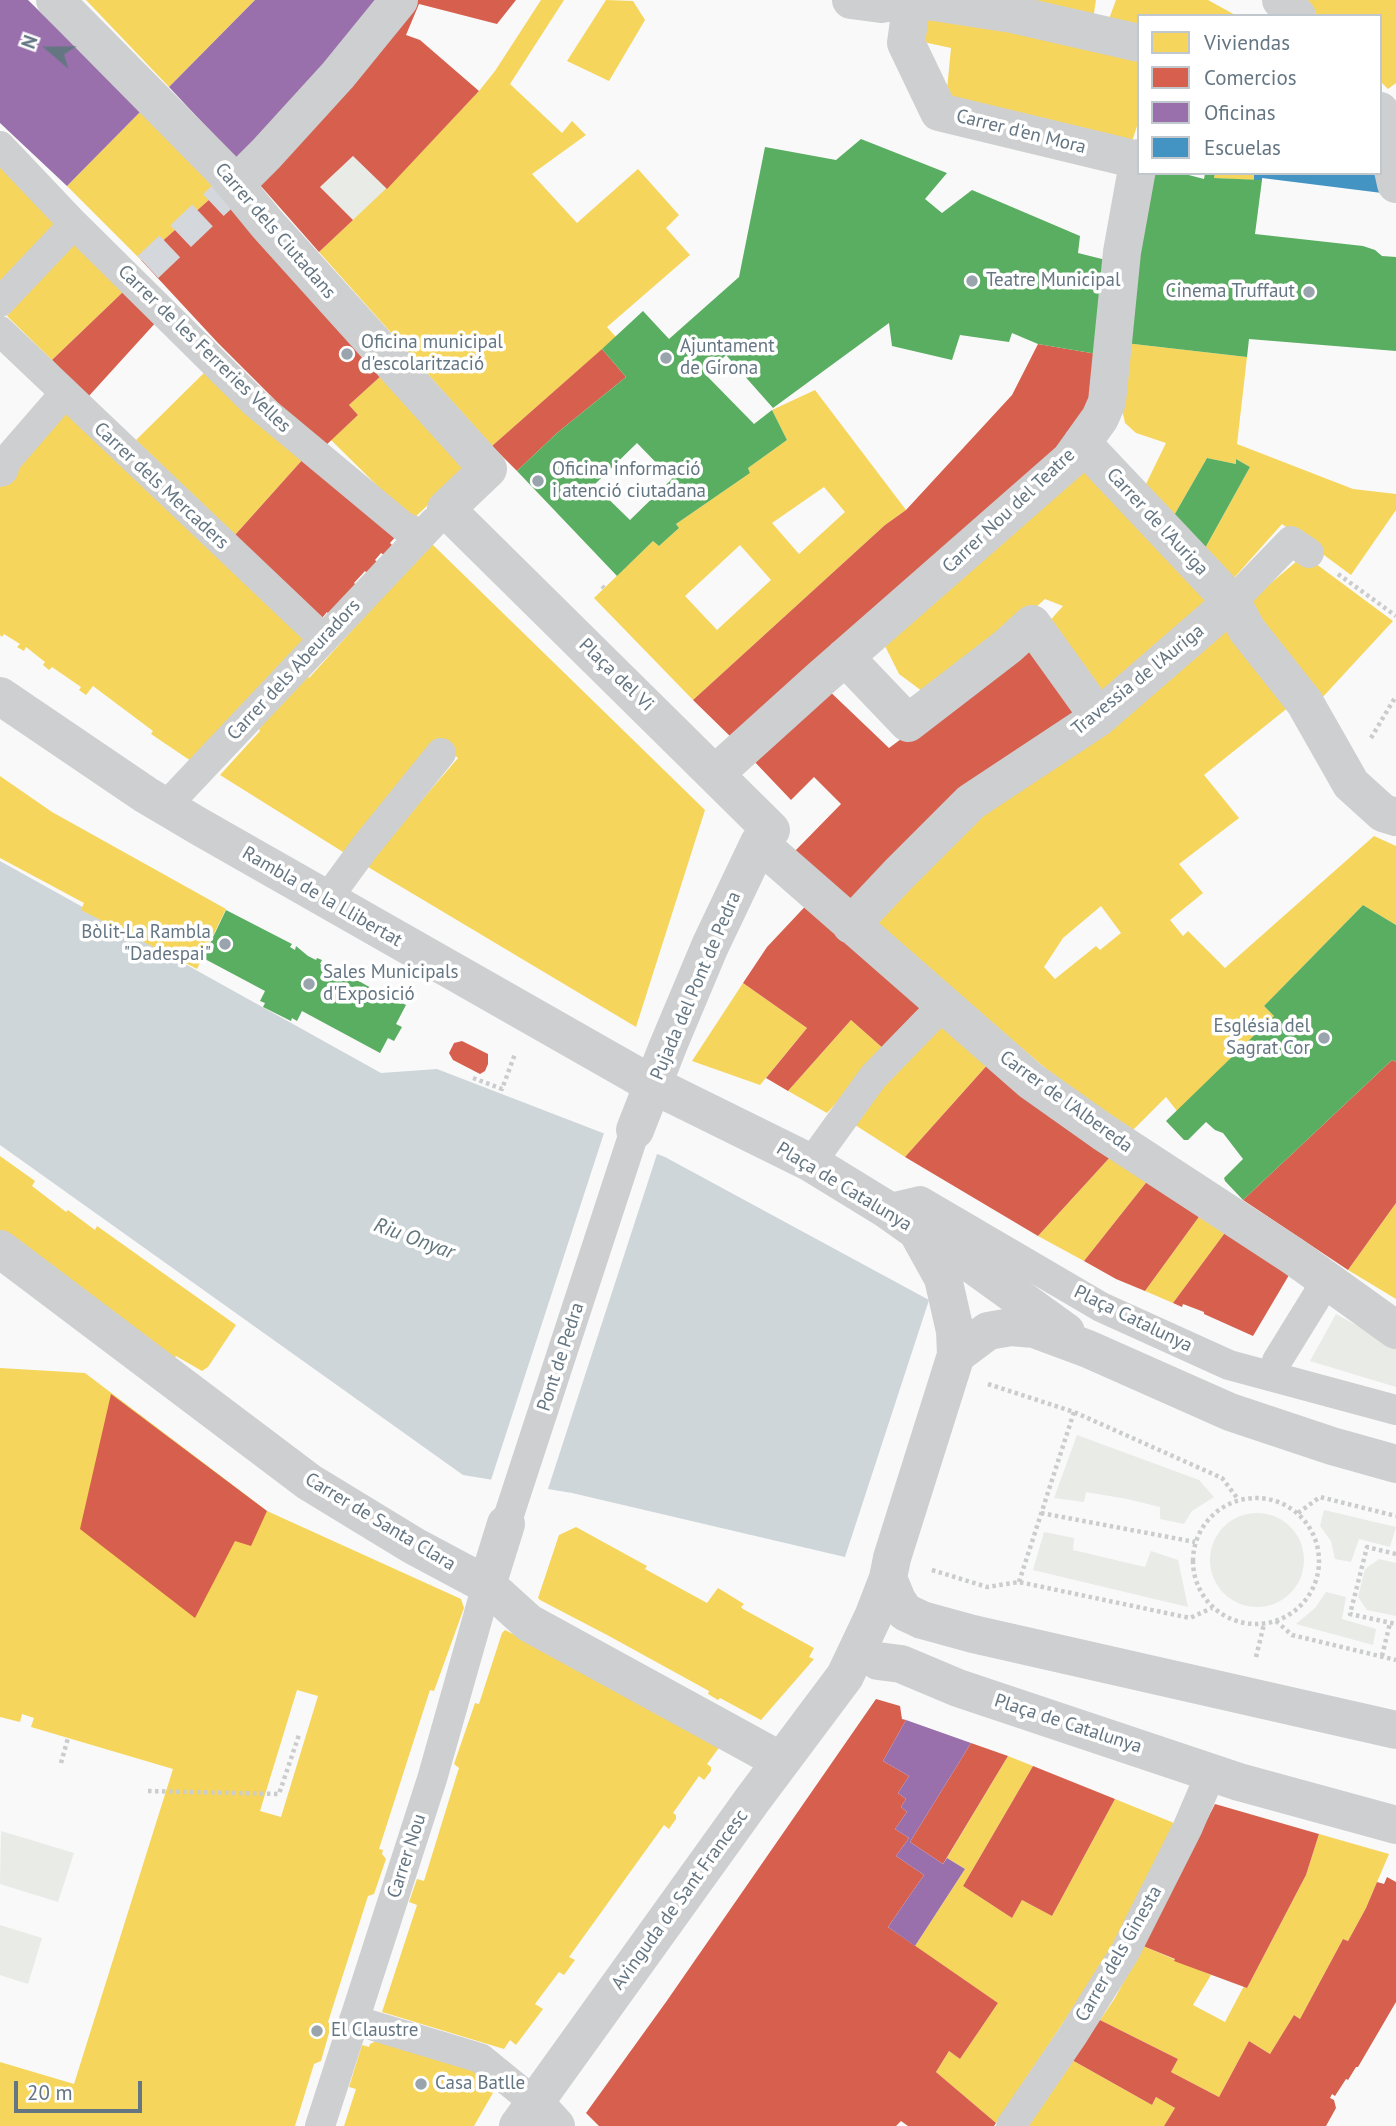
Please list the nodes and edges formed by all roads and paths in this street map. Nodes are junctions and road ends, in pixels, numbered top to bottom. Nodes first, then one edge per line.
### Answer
1 (55, 0) edge
2 (399, 0) edge
3 (851, 0) edge
4 (905, 0) edge
5 (912, 0) edge
6 (921, 0) edge
7 (1282, 0) edge
8 (1295, 14) edge
9 (1137, 43) edge
10 (1382, 120) edge
11 (0, 146) edge
12 (1137, 159) edge
13 (1137, 165) edge
14 (1396, 184) edge
15 (229, 190) junction
16 (74, 224) junction
17 (0, 302) edge
18 (0, 331) edge
19 (64, 394) junction
20 (1082, 443) junction
21 (0, 468) edge
22 (434, 521) junction
23 (1309, 553) joint
24 (1231, 602) junction
25 (1396, 616) edge
26 (324, 639) junction
27 (845, 657) junction
28 (1396, 695) edge
29 (0, 696) edge
30 (1098, 716) junction
31 (1378, 727) dead end
32 (442, 753) dead end
33 (715, 774) junction
34 (166, 806) junction
35 (1396, 817) edge
36 (760, 843) junction
37 (327, 899) junction
38 (851, 925) junction
39 (943, 1005) junction
40 (515, 1054) dead end
41 (473, 1077) dead end
42 (653, 1084) junction
43 (635, 1130) joint
44 (811, 1163) junction
45 (886, 1209) junction
46 (917, 1231) junction
47 (3, 1264) edge
48 (1327, 1280) junction
49 (1396, 1329) edge
50 (1088, 1349) junction
51 (956, 1355) junction
52 (1276, 1361) dead end
53 (987, 1384) dead end
54 (1396, 1410) edge
55 (1074, 1412) junction
56 (1396, 1464) edge
57 (1322, 1485) dead end
58 (1320, 1497) junction
59 (1238, 1499) junction
60 (1041, 1513) junction
61 (1298, 1513) junction
62 (1396, 1516) edge
63 (506, 1524) joint
64 (1195, 1542) junction
65 (1396, 1554) edge
66 (926, 1568) dead end
67 (888, 1578) junction
68 (1018, 1582) junction
69 (487, 1585) junction
70 (1212, 1608) junction
71 (1275, 1620) junction
72 (1393, 1624) edge
73 (973, 1634) junction
74 (1382, 1656) junction
75 (1396, 1660) edge
76 (861, 1668) junction
77 (1396, 1730) edge
78 (299, 1735) dead end
79 (68, 1738) dead end
80 (781, 1762) junction
81 (61, 1763) dead end
82 (1211, 1773) junction
83 (148, 1791) dead end
84 (1396, 1825) edge
85 (354, 2020) junction
86 (536, 2118) edge
87 (320, 2126) edge
88 (1011, 2126) edge

1 - 15 street, Carrer dels Ciutadans
2 - 15 street
3 - 4 street
5 - 12 street, Carrer d'en Mora
6 - 9 street
7 - 8 street
10 - 14 street
11 - 16 street, Carrer de les Ferreries Velles
13 - 20 street, Carrer Nou del Teatre
15 - 22 street, Carrer dels Ciutadans
16 - 17 street
16 - 22 street, Carrer de les Ferreries Velles
18 - 19 street, Carrer dels Mercaders
19 - 21 street
19 - 26 street, Carrer dels Mercaders
20 - 24 street, Carrer de l'Auriga
20 - 27 street, Carrer Nou del Teatre
22 - 26 street, Carrer dels Abeuradors
22 - 33 street, Plaça del Vi
23 - 24 street, Travessia de l'Auriga
23 - 25 path
24 - 30 street, Travessia de l'Auriga
24 - 35 street, Carrer de l'Auriga
26 - 34 street, Carrer dels Abeuradors
27 - 30 street
27 - 33 street, Carrer Nou del Teatre
28 - 31 path
29 - 34 street, Rambla de la Llibertat
30 - 38 street, Travessia de l'Auriga
32 - 37 street
33 - 36 street, Plaça del Vi
34 - 37 street, Rambla de la Llibertat
36 - 38 street, Carrer de l'Albereda
36 - 42 street, Pujada del Pont de Pedra
37 - 42 street, Rambla de la Llibertat
38 - 39 street, Carrer de l'Albereda
39 - 44 street
39 - 48 street, Carrer de l'Albereda
40 - 41 path
42 - 43 street, Pujada del Pont de Pedra
42 - 44 street, Plaça de Catalunya
43 - 63 street, Pont de Pedra
44 - 45 street, Plaça de Catalunya
45 - 46 street, Plaça de Catalunya
45 - 54 street, Plaça Catalunya
46 - 50 street
46 - 51 street, Plaça de Catalunya
47 - 69 street, Carrer de Santa Clara
48 - 49 street, Carrer de l'Albereda
48 - 52 street
50 - 51 street
50 - 56 street
51 - 67 street, Plaça de Catalunya
53 - 55 path
55 - 59 path
55 - 60 path
57 - 58 path
58 - 61 path
58 - 62 path
59 - 61 path
59 - 64 path
60 - 64 path
60 - 68 path
61 - 71 path
63 - 69 street, Pont de Pedra
64 - 70 path
65 - 72 path
66 - 68 path
67 - 73 street
67 - 76 street, Plaça de Catalunya
68 - 70 path
69 - 80 street, Carrer de Santa Clara
69 - 85 street, Carrer Nou
70 - 71 path
71 - 74 path
72 - 74 path
73 - 76 street
73 - 77 street
74 - 75 path
76 - 80 street, Avinguda de Sant Francesc
76 - 82 street, Plaça de Catalunya
78 - 83 path
79 - 81 path
80 - 86 street, Avinguda de Sant Francesc
82 - 84 street, Plaça de Catalunya
82 - 88 street, Carrer dels Ginesta
85 - 86 street
85 - 87 street, Carrer Nou

